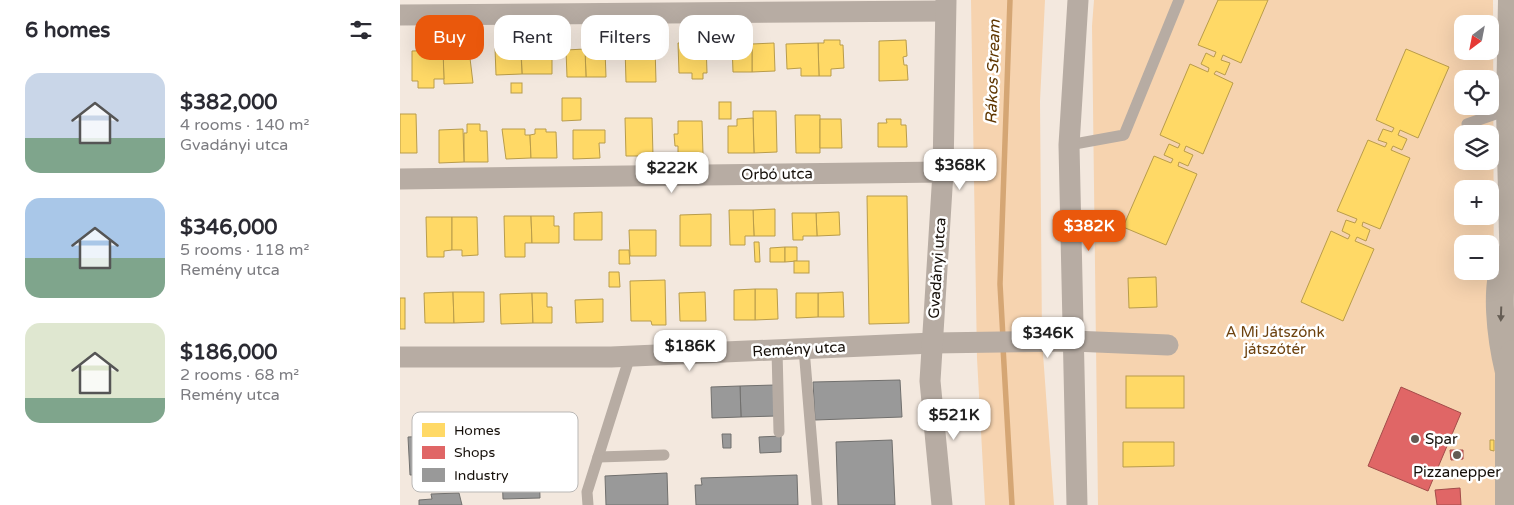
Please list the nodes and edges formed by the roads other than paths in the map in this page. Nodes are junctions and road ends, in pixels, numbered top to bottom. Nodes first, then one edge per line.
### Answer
1 (1078, 0) edge
2 (1179, 0) edge
3 (1494, 0) edge
4 (1512, 0) edge
5 (946, 6) edge
6 (400, 15) edge
7 (1511, 100) junction
8 (1468, 124) dead end
9 (1069, 145) junction
10 (943, 172) junction
11 (400, 179) edge
12 (1514, 259) edge
13 (1073, 340) junction
14 (933, 342) junction
15 (1168, 345) dead end
16 (804, 349) junction
17 (777, 350) junction
18 (630, 356) junction
19 (400, 357) edge
20 (1512, 363) edge
21 (779, 432) dead end
22 (664, 455) dead end
23 (598, 457) junction
24 (1512, 463) edge
25 (588, 505) edge
26 (818, 505) edge
27 (942, 505) edge
28 (1077, 505) edge
29 (1509, 505) edge

1 - 9 street
2 - 9 lane
3 - 7 street
4 - 7 street
5 - 6 street
5 - 10 street, Gvadányi utca
7 - 8 lane
7 - 12 street
9 - 13 street
10 - 11 street, Orbó utca
10 - 14 street, Gvadányi utca
12 -> 20 street
13 - 14 street, Remény utca
13 - 15 street, Remény utca
13 - 28 street
14 - 16 street, Remény utca
14 - 27 street, Gvadányi utca
16 - 17 street, Remény utca
16 - 26 lane
17 - 18 street, Remény utca
17 - 21 lane
18 - 19 street, Remény utca
18 - 23 lane
20 - 24 street
22 - 23 lane
23 - 25 lane
24 - 29 street

